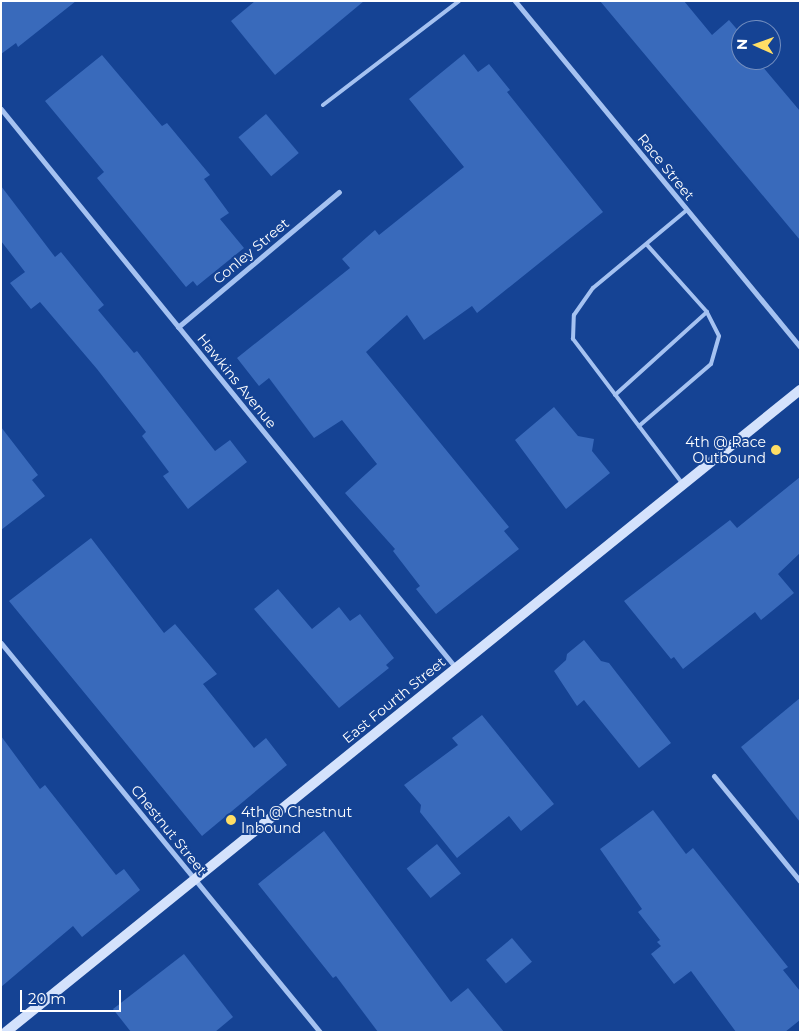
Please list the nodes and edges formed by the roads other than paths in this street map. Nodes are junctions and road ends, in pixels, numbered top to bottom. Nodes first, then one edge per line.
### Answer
1 (459, 1) edge
2 (515, 1) edge
3 (323, 105) dead end
4 (1, 108) edge
5 (339, 192) dead end
6 (687, 210) junction
7 (647, 245) junction
8 (707, 312) junction
9 (178, 327) junction
10 (800, 346) edge
11 (800, 390) edge
12 (615, 395) junction
13 (639, 426) junction
14 (683, 484) junction
15 (1, 643) edge
16 (456, 668) junction
17 (714, 776) dead end
18 (194, 879) junction
19 (800, 881) edge
20 (6, 1032) edge
21 (320, 1032) edge

1 - 3 lane
2 - 6 street, Race Street
4 - 9 street, Hawkins Avenue
5 - 9 street, Conley Street
6 - 7 lane
6 - 10 street, Race Street
7 - 8 lane
7 - 12 lane
8 - 12 lane
8 - 13 lane
9 - 16 street, Hawkins Avenue
11 - 14 street, East Fourth Street
12 - 13 lane
13 - 14 lane
14 - 16 street, East Fourth Street
15 - 18 street, Chestnut Street
16 - 18 street, East Fourth Street
17 - 19 street
18 - 20 street, East Fourth Street
18 - 21 street, Chestnut Street

